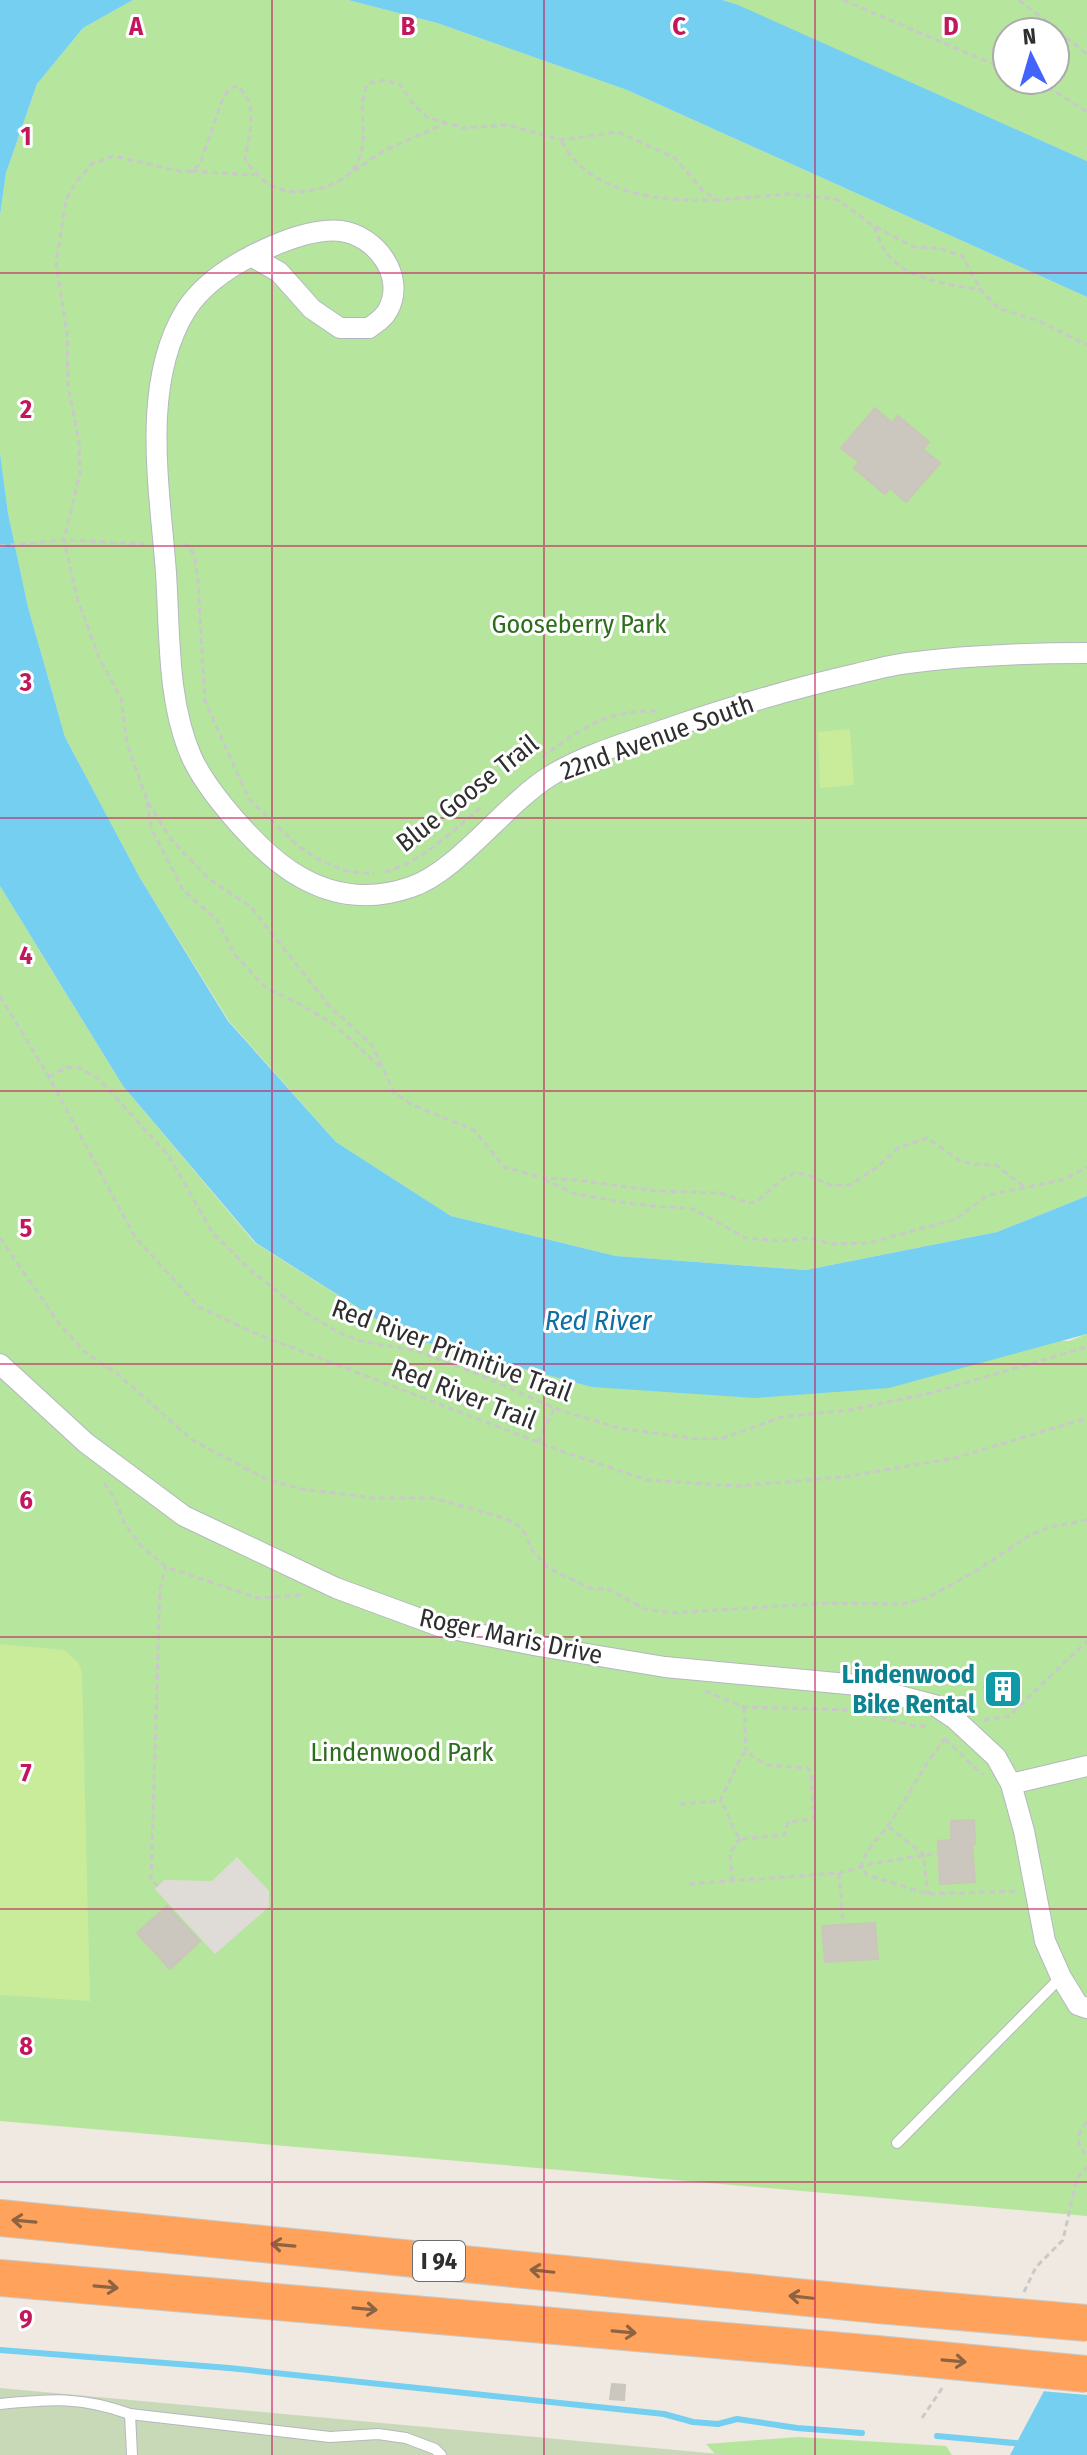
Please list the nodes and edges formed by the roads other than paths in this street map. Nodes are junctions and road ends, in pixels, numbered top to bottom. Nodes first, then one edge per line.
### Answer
1 (251, 256) junction
2 (1087, 653) edge
3 (0, 1364) edge
4 (1087, 1766) edge
5 (1011, 1784) junction
6 (1061, 1977) junction
7 (1087, 2008) edge
8 (897, 2143) dead end
9 (0, 2218) edge
10 (0, 2278) edge
11 (1087, 2323) edge
12 (1087, 2374) edge
13 (0, 2404) edge
14 (130, 2414) junction
15 (132, 2455) edge
16 (441, 2455) edge

1 - 1 street, 22nd Avenue South
1 - 2 street, 22nd Avenue South
3 - 5 street, Roger Maris Drive
4 - 5 street
5 - 6 street, Roger Maris Drive
6 - 7 street, Roger Maris Drive
6 - 8 lane
11 -> 9 highway, I 94, bridge
10 -> 12 highway, I 94, bridge
13 - 14 lane
14 - 15 lane
14 - 16 lane

